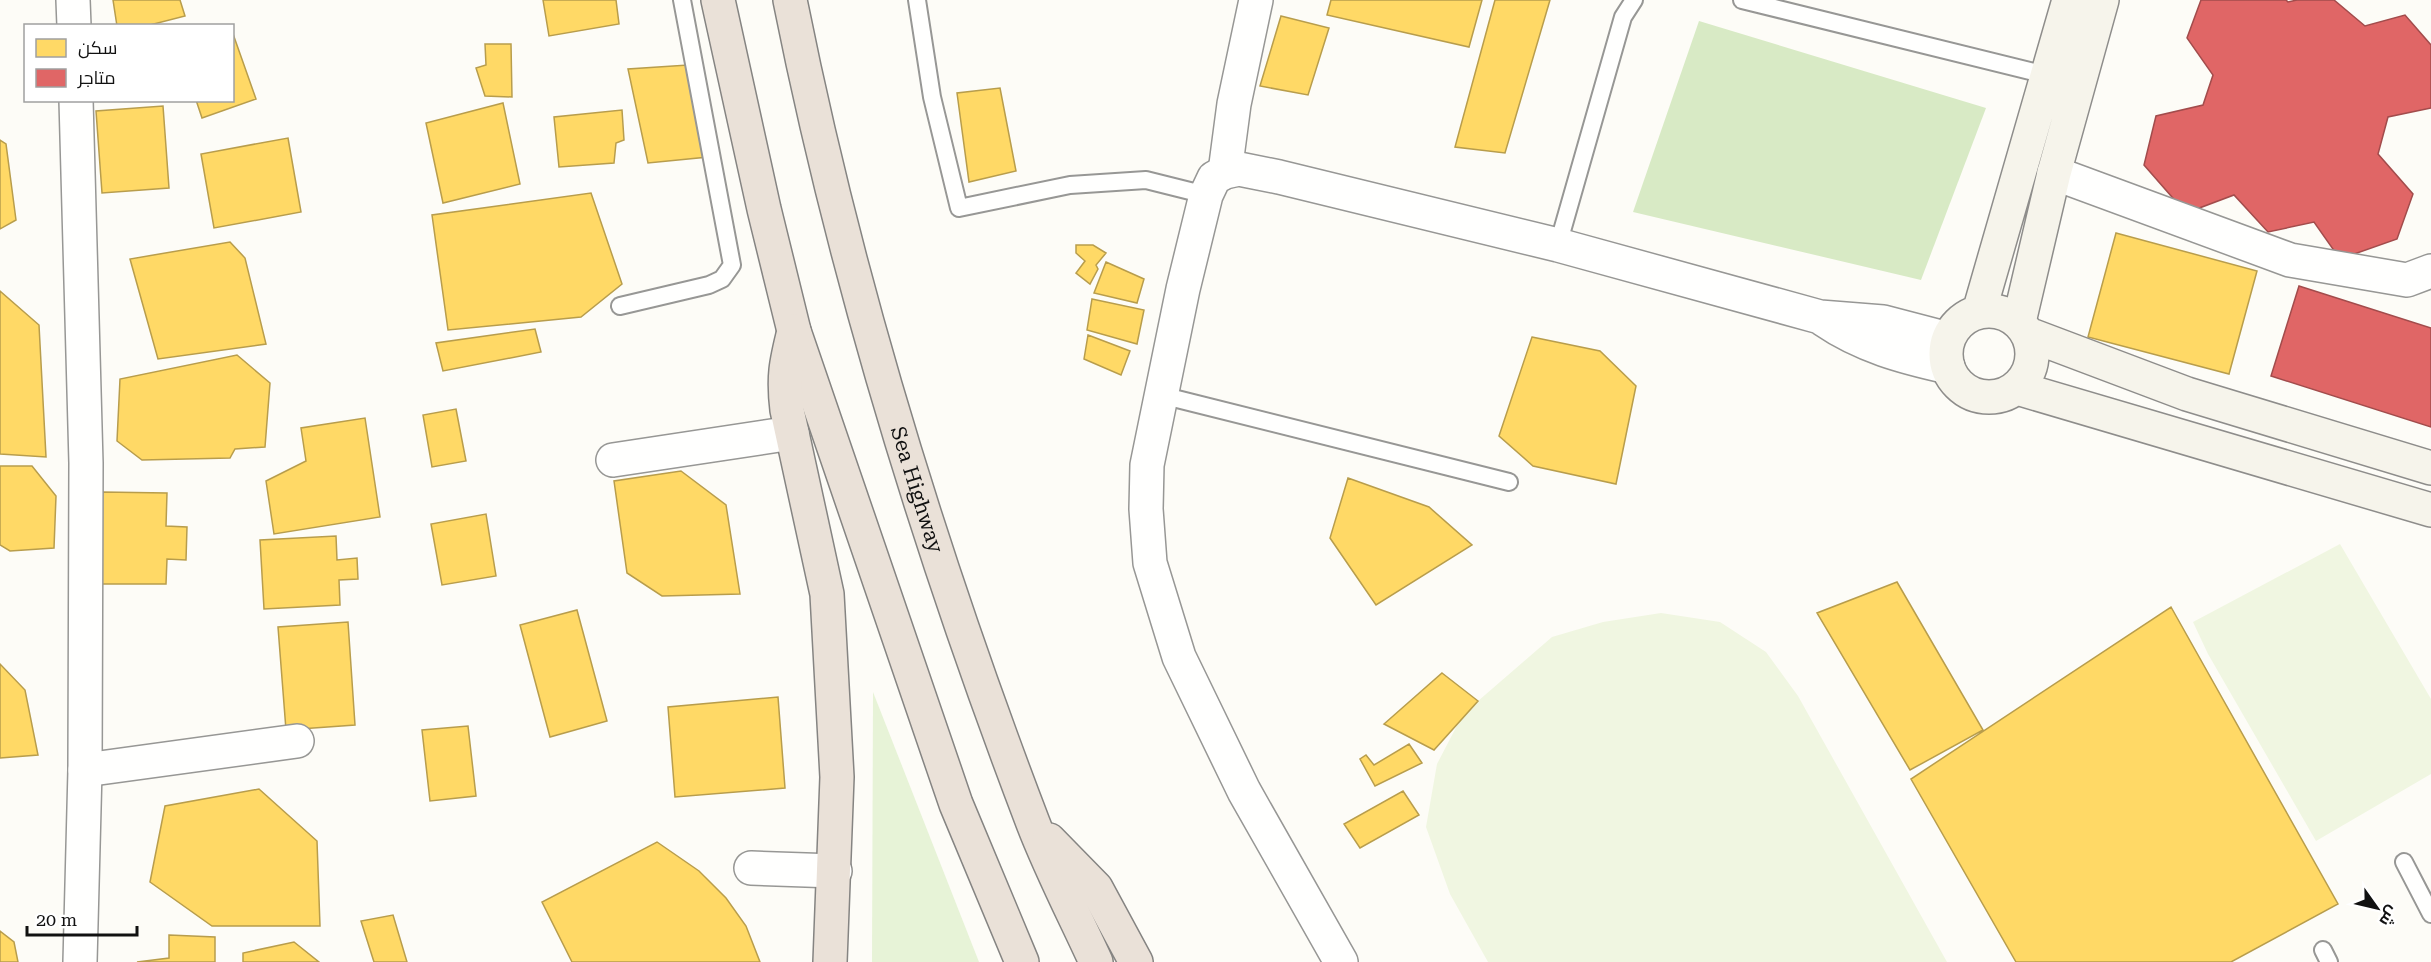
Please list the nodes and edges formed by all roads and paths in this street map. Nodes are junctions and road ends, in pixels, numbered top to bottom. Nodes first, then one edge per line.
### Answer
1 (73, 0) edge
2 (682, 0) edge
3 (717, 0) edge
4 (790, 0) edge
5 (916, 0) edge
6 (1256, 0) edge
7 (1634, 0) edge
8 (1742, 0) edge
9 (2069, 0) edge
10 (2102, 0) edge
11 (74, 24) edge
12 (2046, 75) junction
13 (76, 102) edge
14 (2054, 173) junction
15 (1215, 183) junction
16 (1558, 245) junction
17 (2431, 271) edge
18 (620, 306) dead end
19 (1978, 312) junction
20 (2024, 328) junction
21 (794, 331) junction
22 (1948, 353) junction
23 (2017, 388) junction
24 (1161, 395) junction
25 (792, 433) junction
26 (613, 460) dead end
27 (2431, 468) edge
28 (1509, 482) dead end
29 (2431, 510) edge
30 (297, 741) dead end
31 (85, 770) junction
32 (1034, 825) junction
33 (2404, 862) dead end
34 (751, 868) dead end
35 (835, 871) junction
36 (2431, 914) edge
37 (80, 962) edge
38 (830, 962) edge
39 (1022, 962) edge
40 (1096, 962) edge
41 (1136, 962) edge
42 (1341, 962) edge

1 - 11 street
2 - 18 lane
3 - 21 highway
4 - 32 highway, Sea Highway
5 - 15 lane
6 - 15 street
7 - 16 lane
8 - 12 lane
9 - 12 main road
10 - 14 main road
12 - 19 main road
13 - 31 street
14 - 17 street
14 - 20 main road
15 - 16 street
15 - 24 street
16 - 22 street
19 - 20 main road
19 - 22 main road
20 - 23 main road
20 - 27 main road
21 - 25 highway
21 - 39 highway
22 - 23 main road
23 - 29 main road
24 - 28 lane
24 - 42 street
25 - 26 street
25 - 35 highway
30 - 31 street
31 - 37 street
32 - 40 highway, Sea Highway
32 - 41 highway
33 - 36 lane
34 - 35 street
35 - 38 highway

